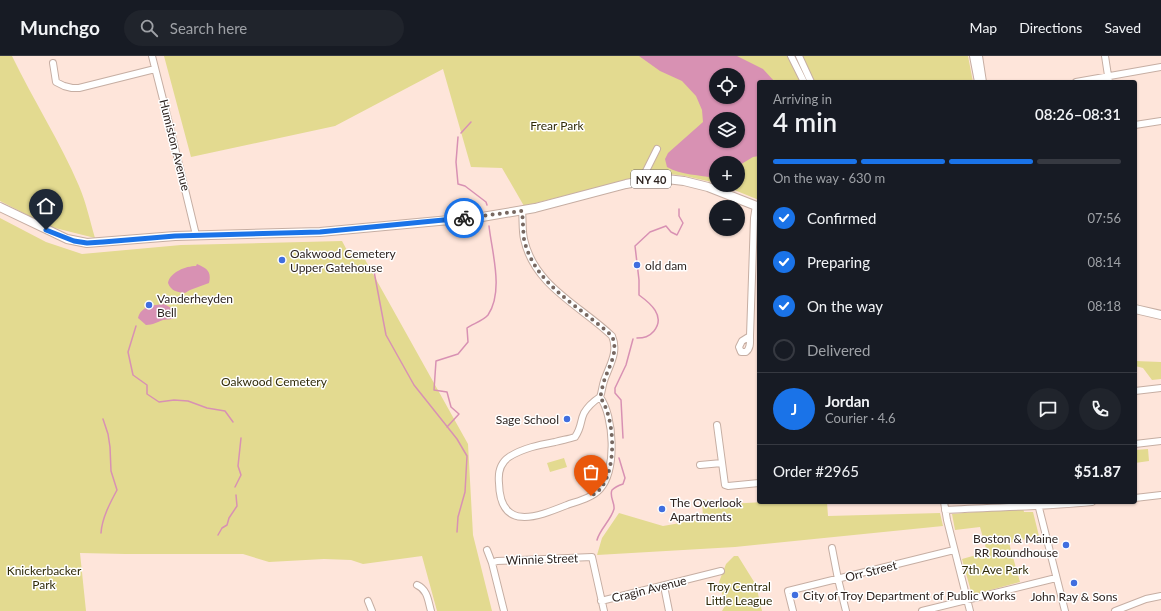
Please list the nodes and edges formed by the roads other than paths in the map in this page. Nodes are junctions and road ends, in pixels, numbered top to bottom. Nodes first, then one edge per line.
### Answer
1 (152, 56) edge
2 (791, 56) edge
3 (799, 56) edge
4 (973, 56) edge
5 (979, 56) edge
6 (1105, 56) edge
7 (53, 63) dead end
8 (1161, 67) edge
9 (155, 69) junction
10 (1109, 79) edge
11 (803, 80) edge
12 (810, 80) edge
13 (978, 80) edge
14 (983, 80) edge
15 (1098, 80) edge
16 (1161, 121) edge
17 (1137, 125) edge
18 (657, 149) dead end
19 (642, 181) junction
20 (757, 206) edge
21 (0, 207) edge
22 (522, 211) junction
23 (196, 235) junction
24 (1137, 310) edge
25 (1161, 316) edge
26 (750, 336) dead end
27 (1161, 388) edge
28 (1137, 391) edge
29 (600, 397) junction
30 (717, 425) dead end
31 (1161, 441) edge
32 (1137, 444) edge
33 (722, 463) junction
34 (700, 465) dead end
35 (757, 483) edge
36 (1161, 495) edge
37 (1137, 498) edge
38 (944, 504) edge
39 (1038, 504) edge
40 (945, 510) junction
41 (832, 548) dead end
42 (487, 550) dead end
43 (954, 550) junction
44 (492, 563) junction
45 (721, 571) dead end
46 (1056, 578) junction
47 (838, 579) junction
48 (417, 585) dead end
49 (664, 586) junction
50 (1161, 596) edge
51 (967, 600) junction
52 (368, 601) dead end
53 (601, 601) junction
54 (372, 611) edge
55 (430, 611) edge
56 (504, 611) edge
57 (604, 611) edge
58 (669, 611) edge
59 (793, 611) edge
60 (846, 611) edge
61 (922, 611) edge
62 (970, 611) edge
63 (1064, 611) edge
64 (1117, 611) edge

1 - 9 street, Humiston Avenue
2 - 11 street
3 - 12 street
4 - 13 street
5 - 14 street
6 - 10 street
7 - 9 street
8 - 10 street
9 - 23 street, Humiston Avenue
10 - 15 street
16 - 17 street
18 - 19 street
19 - 20 main road, NY 40
19 - 22 main road, NY 40
20 - 26 street
21 - 23 main road, NY 40
22 - 23 main road, NY 40
22 - 29 street
24 - 25 main road
27 - 28 street
29 - 29 street
30 - 33 street
31 - 32 street
33 - 34 street
33 - 35 street
36 - 37 street
38 - 40 street
39 - 40 street
39 - 46 street
40 - 43 street
41 - 47 street
42 - 44 street
43 - 47 street, Orr Street
43 - 51 street
44 - 53 street, Winnie Street
44 - 56 street
45 - 49 street, Cragin Avenue
46 - 51 street
46 - 63 street
47 - 59 street, Orr Street
47 - 60 street
48 - 55 street
49 - 53 street, Cragin Avenue
49 - 58 street
50 - 64 street
51 - 61 street
51 - 62 street
52 - 54 street
53 - 57 street

